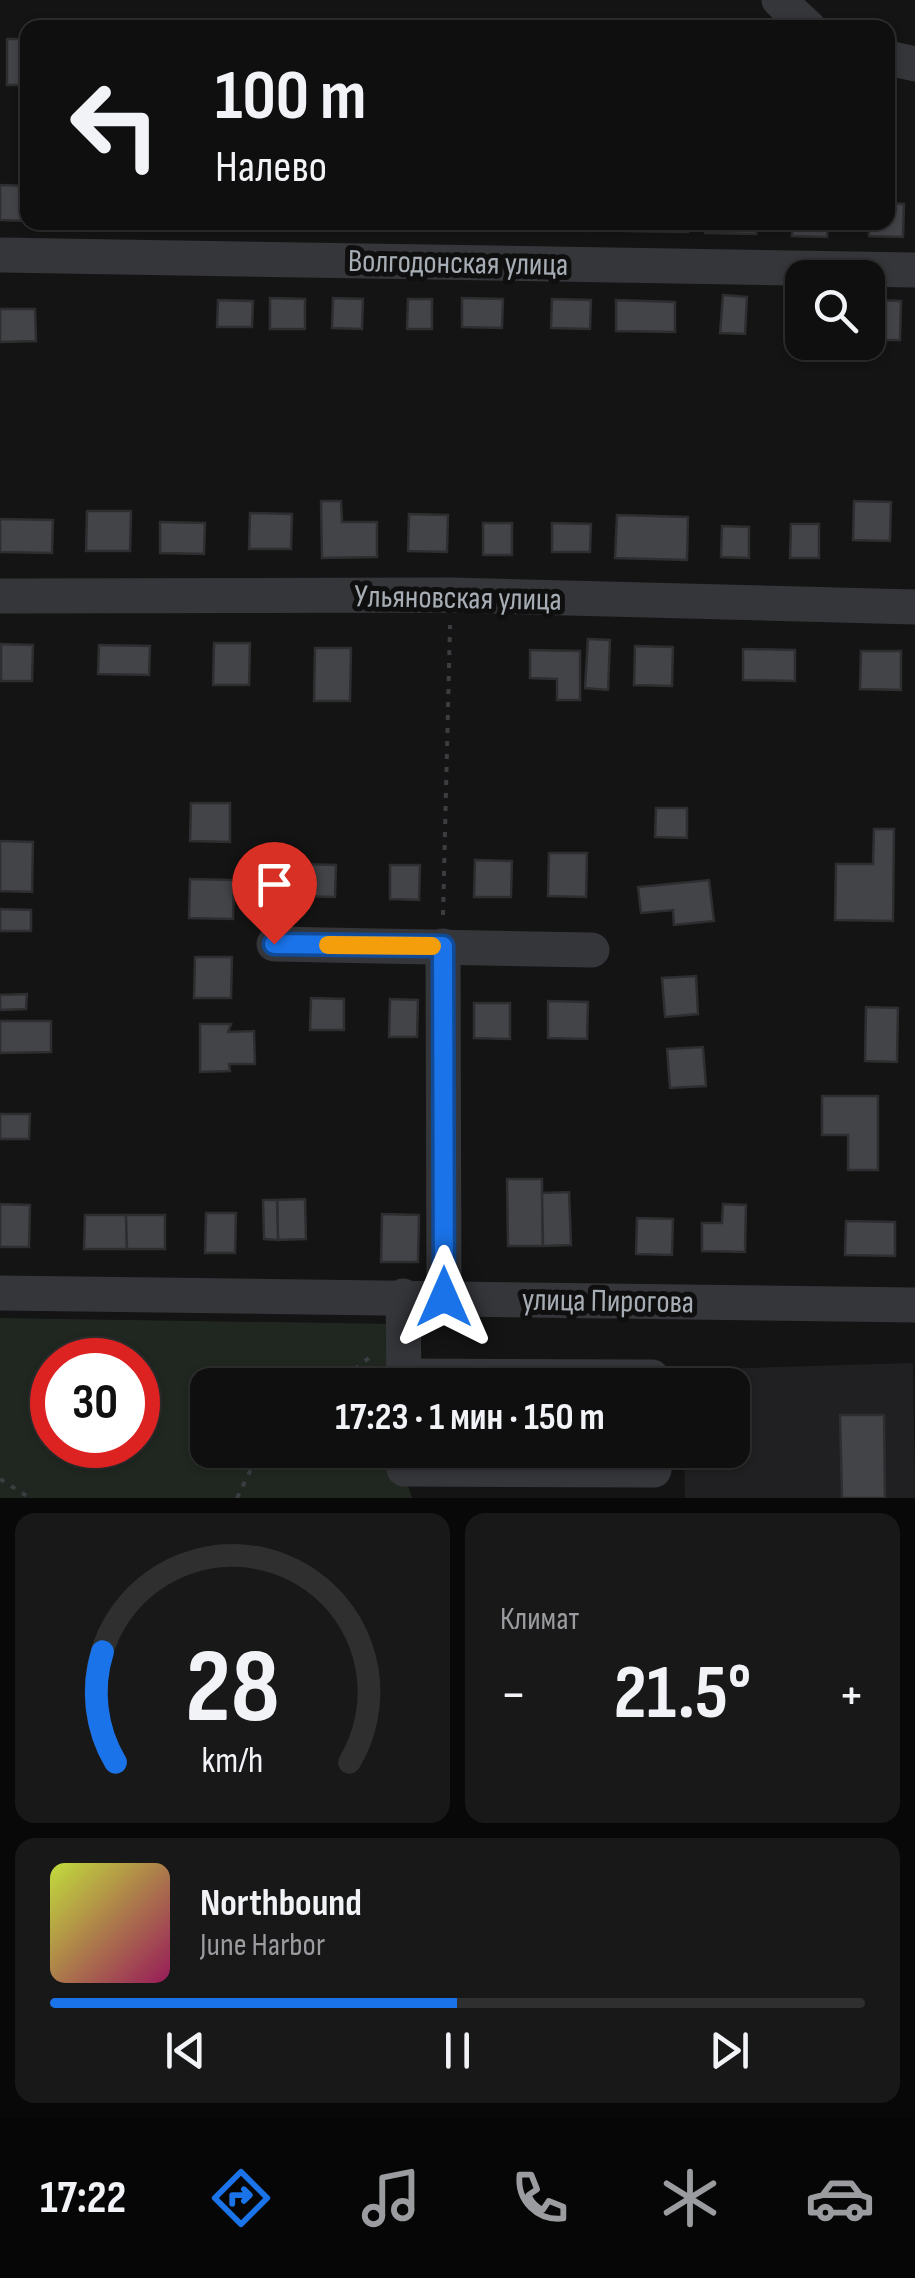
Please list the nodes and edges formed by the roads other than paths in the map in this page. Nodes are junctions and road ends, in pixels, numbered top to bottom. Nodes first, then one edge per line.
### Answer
1 (779, 0) edge
2 (801, 20) edge
3 (0, 254) edge
4 (915, 270) edge
5 (0, 596) edge
6 (915, 607) edge
7 (274, 944) dead end
8 (443, 946) junction
9 (592, 950) dead end
10 (0, 1293) edge
11 (444, 1297) junction
12 (915, 1305) edge
13 (404, 1314) junction
14 (404, 1368) edge
15 (654, 1468) edge
16 (404, 1472) edge

1 - 2 street
3 - 4 street, Волгодонская улица
5 - 6 street, Ульяновская улица
7 - 8 street
8 - 9 street
8 - 11 street
10 - 13 street, улица Пирогова
11 - 12 street, улица Пирогова
11 - 13 street, улица Пирогова
13 - 14 street
15 - 16 street

